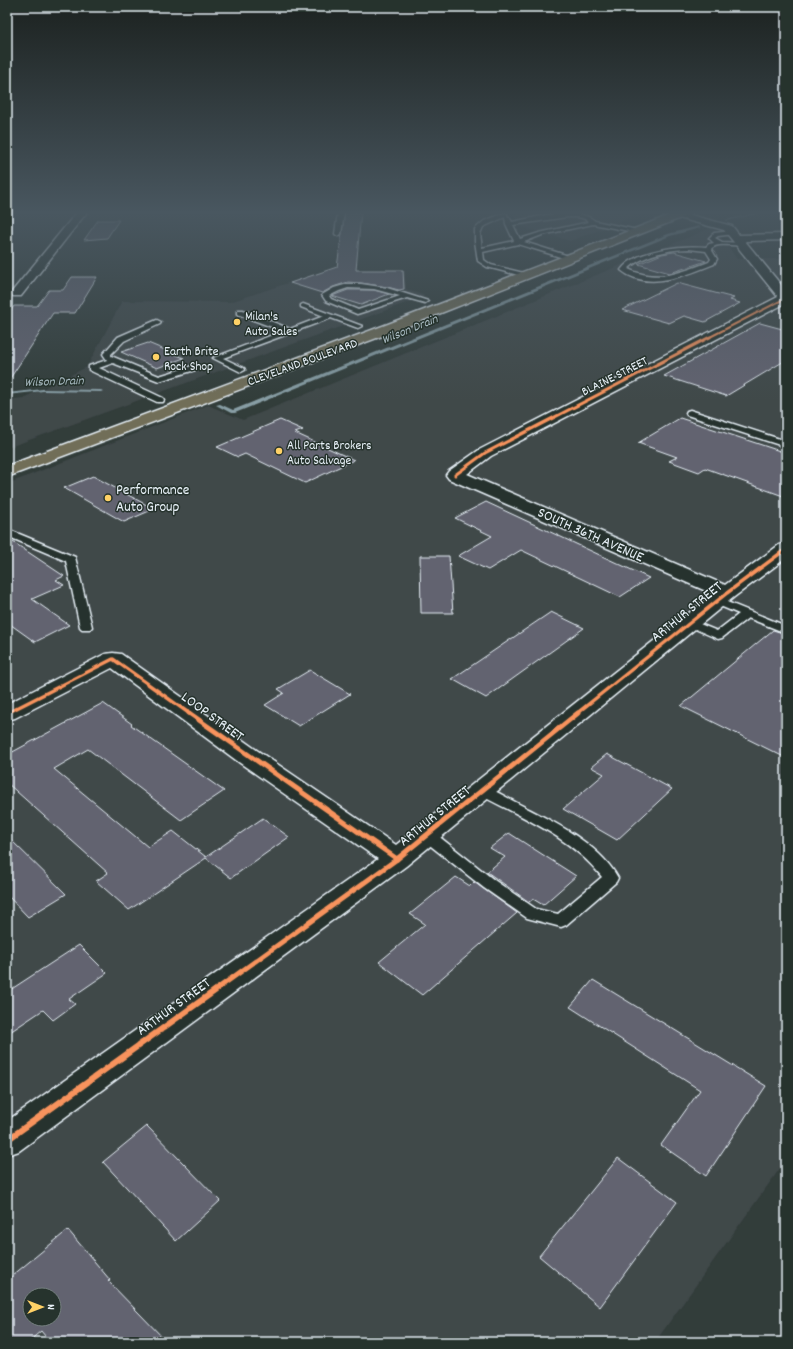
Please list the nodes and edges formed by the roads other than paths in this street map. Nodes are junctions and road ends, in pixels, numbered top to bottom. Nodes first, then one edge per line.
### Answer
1 (30, 275) edge
2 (495, 275) edge
3 (526, 275) edge
4 (639, 275) edge
5 (680, 275) edge
6 (766, 275) edge
7 (17, 293) dead end
8 (406, 296) junction
9 (785, 299) edge
10 (425, 301) junction
11 (303, 306) dead end
12 (240, 312) dead end
13 (331, 316) junction
14 (157, 322) dead end
15 (358, 326) junction
16 (289, 331) junction
17 (336, 334) dead end
18 (113, 360) junction
19 (256, 364) dead end
20 (192, 368) dead end
21 (241, 370) junction
22 (226, 375) dead end
23 (159, 379) junction
24 (135, 388) junction
25 (175, 394) dead end
26 (160, 400) junction
27 (139, 407) dead end
28 (690, 413) dead end
29 (786, 444) edge
30 (7, 472) edge
31 (455, 474) joint
32 (7, 532) edge
33 (786, 549) edge
34 (722, 597) junction
35 (746, 614) junction
36 (690, 624) junction
37 (86, 627) dead end
38 (786, 630) edge
39 (7, 713) edge
40 (483, 791) junction
41 (427, 836) junction
42 (397, 859) junction
43 (7, 1140) edge

1 - 7 street
2 - 10 main road, CLEVELAND BOULEVARD
3 - 30 main road, CLEVELAND BOULEVARD
4 - 5 lane
6 - 9 street
8 - 8 lane
8 - 10 lane
9 - 31 street, BLAINE STREET
10 - 15 main road, CLEVELAND BOULEVARD
11 - 13 lane
12 - 16 lane
13 - 15 lane
13 - 16 lane
14 - 18 lane
15 - 17 main road, CLEVELAND BOULEVARD
16 - 21 lane
18 - 23 lane
18 - 24 lane
19 - 21 main road, CLEVELAND BOULEVARD
20 - 23 lane
21 - 22 main road, CLEVELAND BOULEVARD
23 - 24 lane
24 - 26 lane
25 - 26 main road
26 - 27 main road
28 - 29 lane
31 - 34 street, SOUTH 36TH AVENUE
32 - 37 lane
33 - 34 street, ARTHUR STREET
34 - 35 lane
34 - 36 street, ARTHUR STREET
35 - 36 lane
35 - 38 lane
36 - 40 street, ARTHUR STREET
39 - 42 street, LOOP STREET
40 - 41 street, ARTHUR STREET
40 - 41 lane
41 - 42 street, ARTHUR STREET
42 - 43 street, ARTHUR STREET

